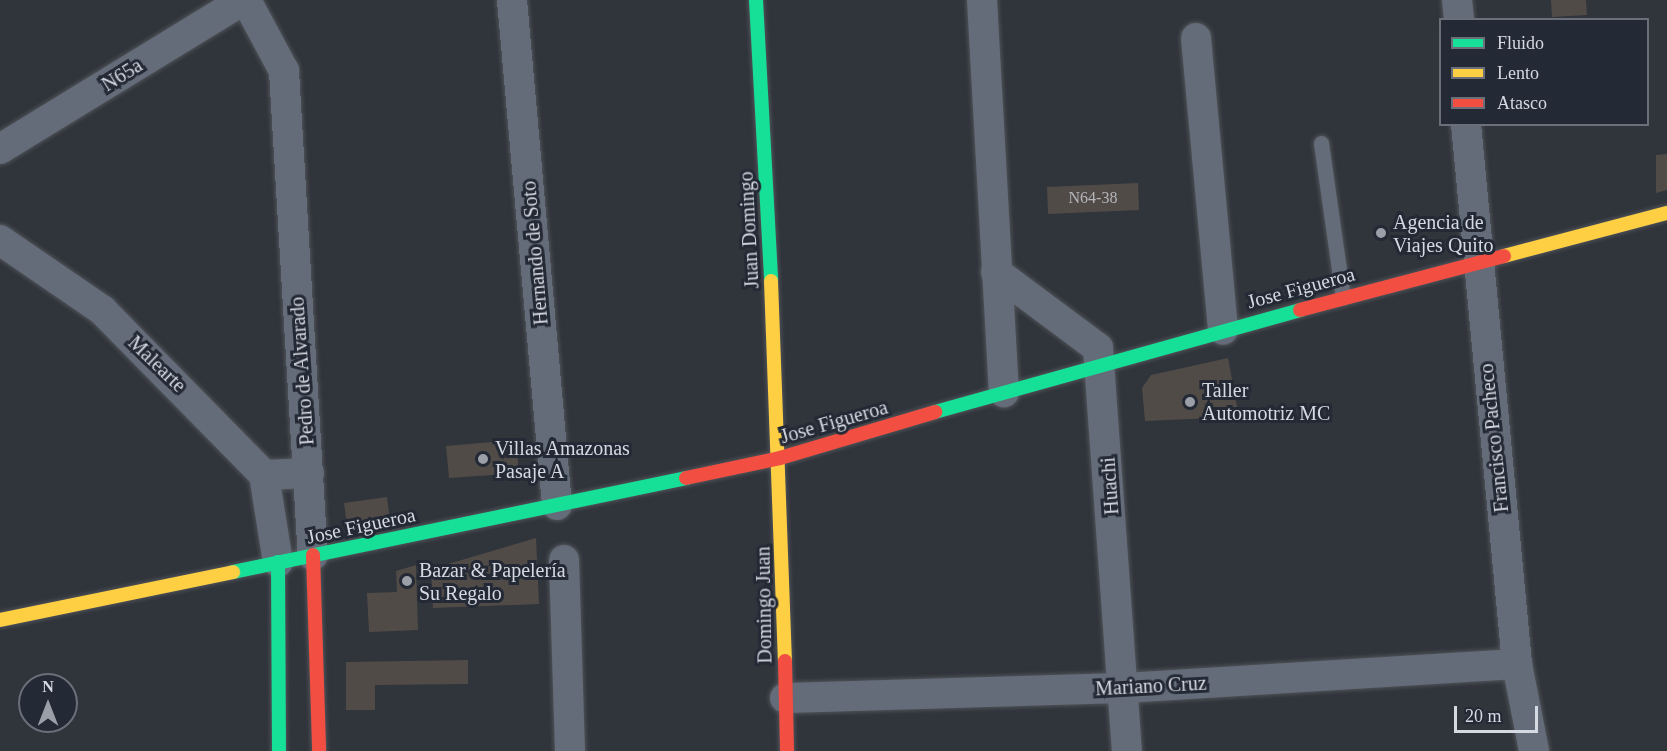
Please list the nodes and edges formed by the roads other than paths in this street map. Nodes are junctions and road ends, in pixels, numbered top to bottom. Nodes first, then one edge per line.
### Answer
1 (245, 0) edge
2 (512, 0) edge
3 (756, 0) edge
4 (982, 0) edge
5 (1457, 0) edge
6 (1459, 18) edge
7 (1196, 38) dead end
8 (1466, 126) edge
9 (1321, 142) dead end
10 (0, 149) edge
11 (1667, 213) edge
12 (0, 240) edge
13 (1476, 261) junction
14 (996, 272) junction
15 (1343, 297) junction
16 (1223, 330) junction
17 (1102, 363) junction
18 (1004, 392) junction
19 (780, 458) junction
20 (309, 473) junction
21 (264, 475) junction
22 (557, 505) junction
23 (314, 555) junction
24 (564, 560) dead end
25 (278, 562) junction
26 (0, 620) edge
27 (1517, 664) junction
28 (1123, 688) junction
29 (785, 698) junction
30 (279, 751) edge
31 (319, 751) edge
32 (570, 751) edge
33 (787, 751) edge
34 (1127, 751) edge
35 (1534, 751) edge

1 - 10 street, N65a
1 - 20 street, Pedro de Alvarado
2 - 22 street, Hernando de Soto
3 - 19 street, Juan Domingo
4 - 14 street
5 - 6 street
7 - 16 street
8 - 13 street, Francisco Pacheco
9 - 15 lane
11 - 13 street, Jose Figueroa
12 - 21 street, Malearte
13 - 15 street, Jose Figueroa
13 - 27 street, Francisco Pacheco
14 - 17 street, Huachi
14 - 18 street
15 - 16 street, Jose Figueroa
16 - 17 street, Jose Figueroa
17 - 18 street, Jose Figueroa
17 - 28 street, Huachi
18 - 19 street, Jose Figueroa
19 - 22 street, Jose Figueroa
19 - 29 street, Domingo Juan
20 - 21 street
20 - 23 street, Pedro de Alvarado
21 - 25 street
22 - 23 street, Jose Figueroa
23 - 25 street, Jose Figueroa
23 - 31 street, Pedro de Alvarado
24 - 32 street
25 - 26 street, Jose Figueroa
25 - 30 street
27 - 28 street, Mariano Cruz
27 - 35 street, Francisco Pacheco
28 - 29 street, Mariano Cruz
28 - 34 street, Huachi
29 - 33 street, Domingo Juan

